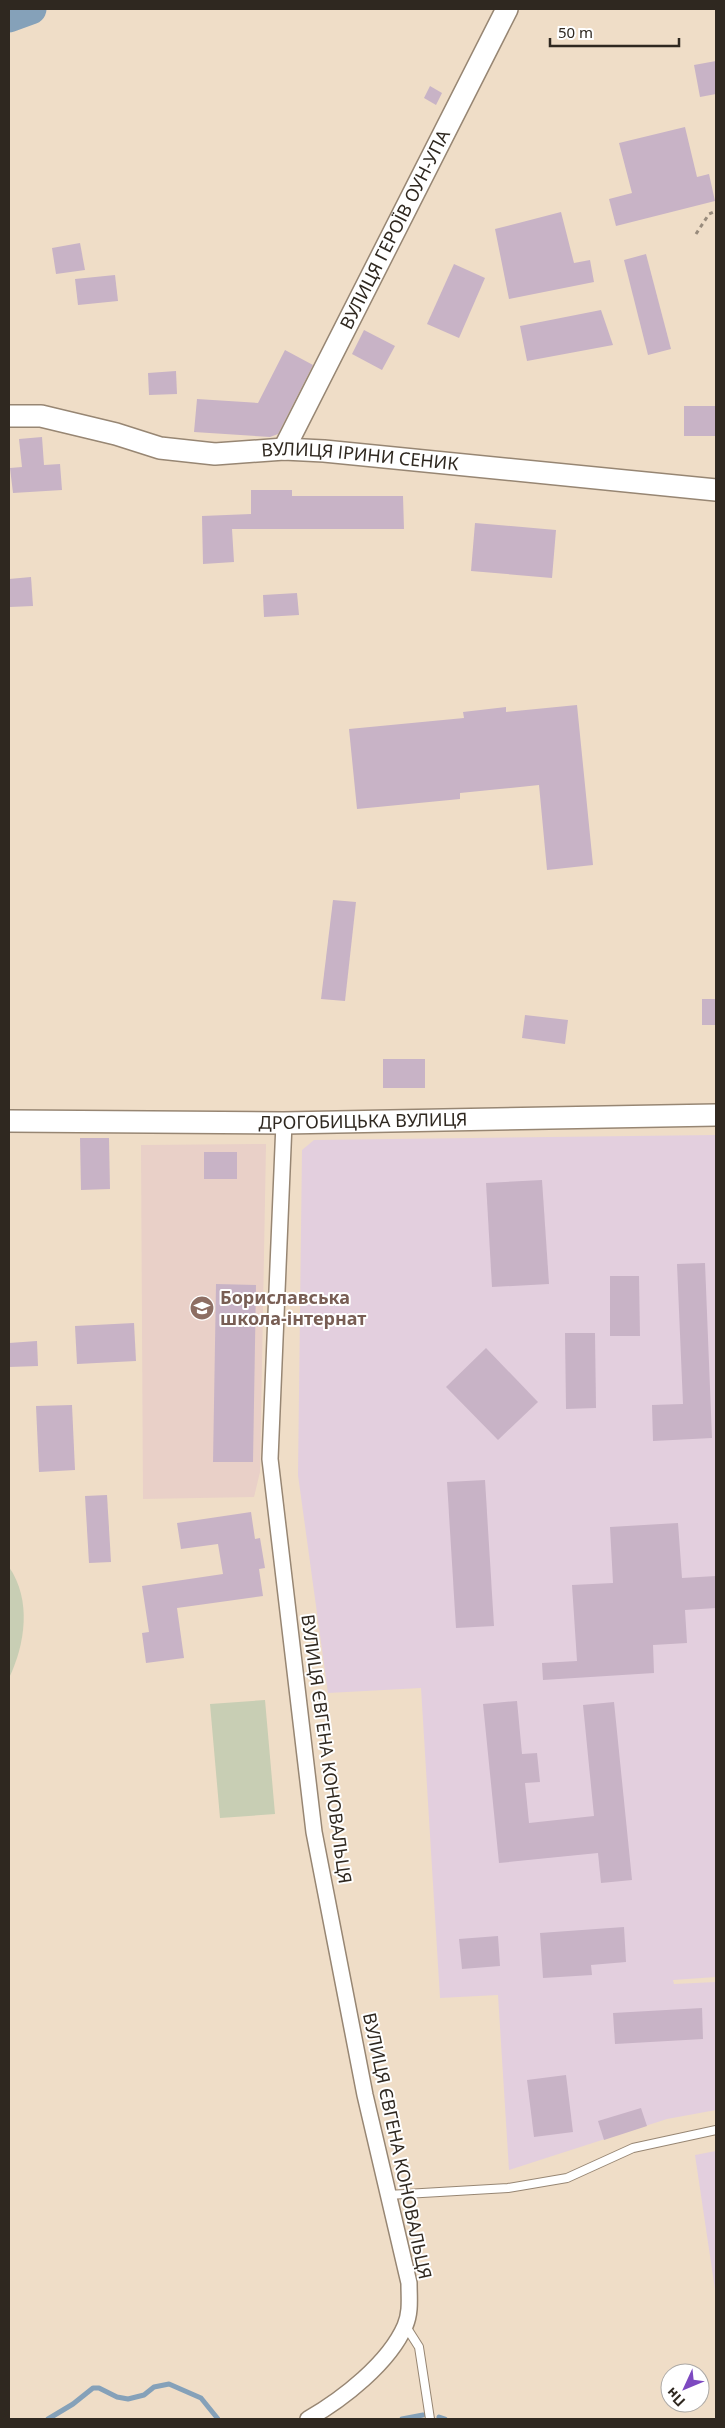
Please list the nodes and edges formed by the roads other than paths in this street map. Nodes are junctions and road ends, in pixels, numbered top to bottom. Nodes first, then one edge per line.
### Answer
1 (507, 9) edge
2 (9, 416) edge
3 (284, 449) junction
4 (716, 490) edge
5 (716, 1115) edge
6 (9, 1120) edge
7 (284, 1123) junction
8 (716, 2130) edge
9 (388, 2195) junction
10 (405, 2324) junction
11 (308, 2419) edge
12 (430, 2419) edge

1 - 3 street, ВУЛИЦЯ ГЕРОЇВ ОУН-УПА
2 - 3 street, ВУЛИЦЯ ІРИНИ СЕНИК
3 - 4 street, ВУЛИЦЯ ІРИНИ СЕНИК
5 - 7 street, ДРОГОБИЦЬКА ВУЛИЦЯ
6 - 7 street, ДРОГОБИЦЬКА ВУЛИЦЯ
7 - 9 street, ВУЛИЦЯ ЄВГЕНА КОНОВАЛЬЦЯ
8 - 9 lane
9 - 10 street, ВУЛИЦЯ ЄВГЕНА КОНОВАЛЬЦЯ
10 - 11 street, ВУЛИЦЯ ЄВГЕНА КОНОВАЛЬЦЯ
10 - 12 lane

